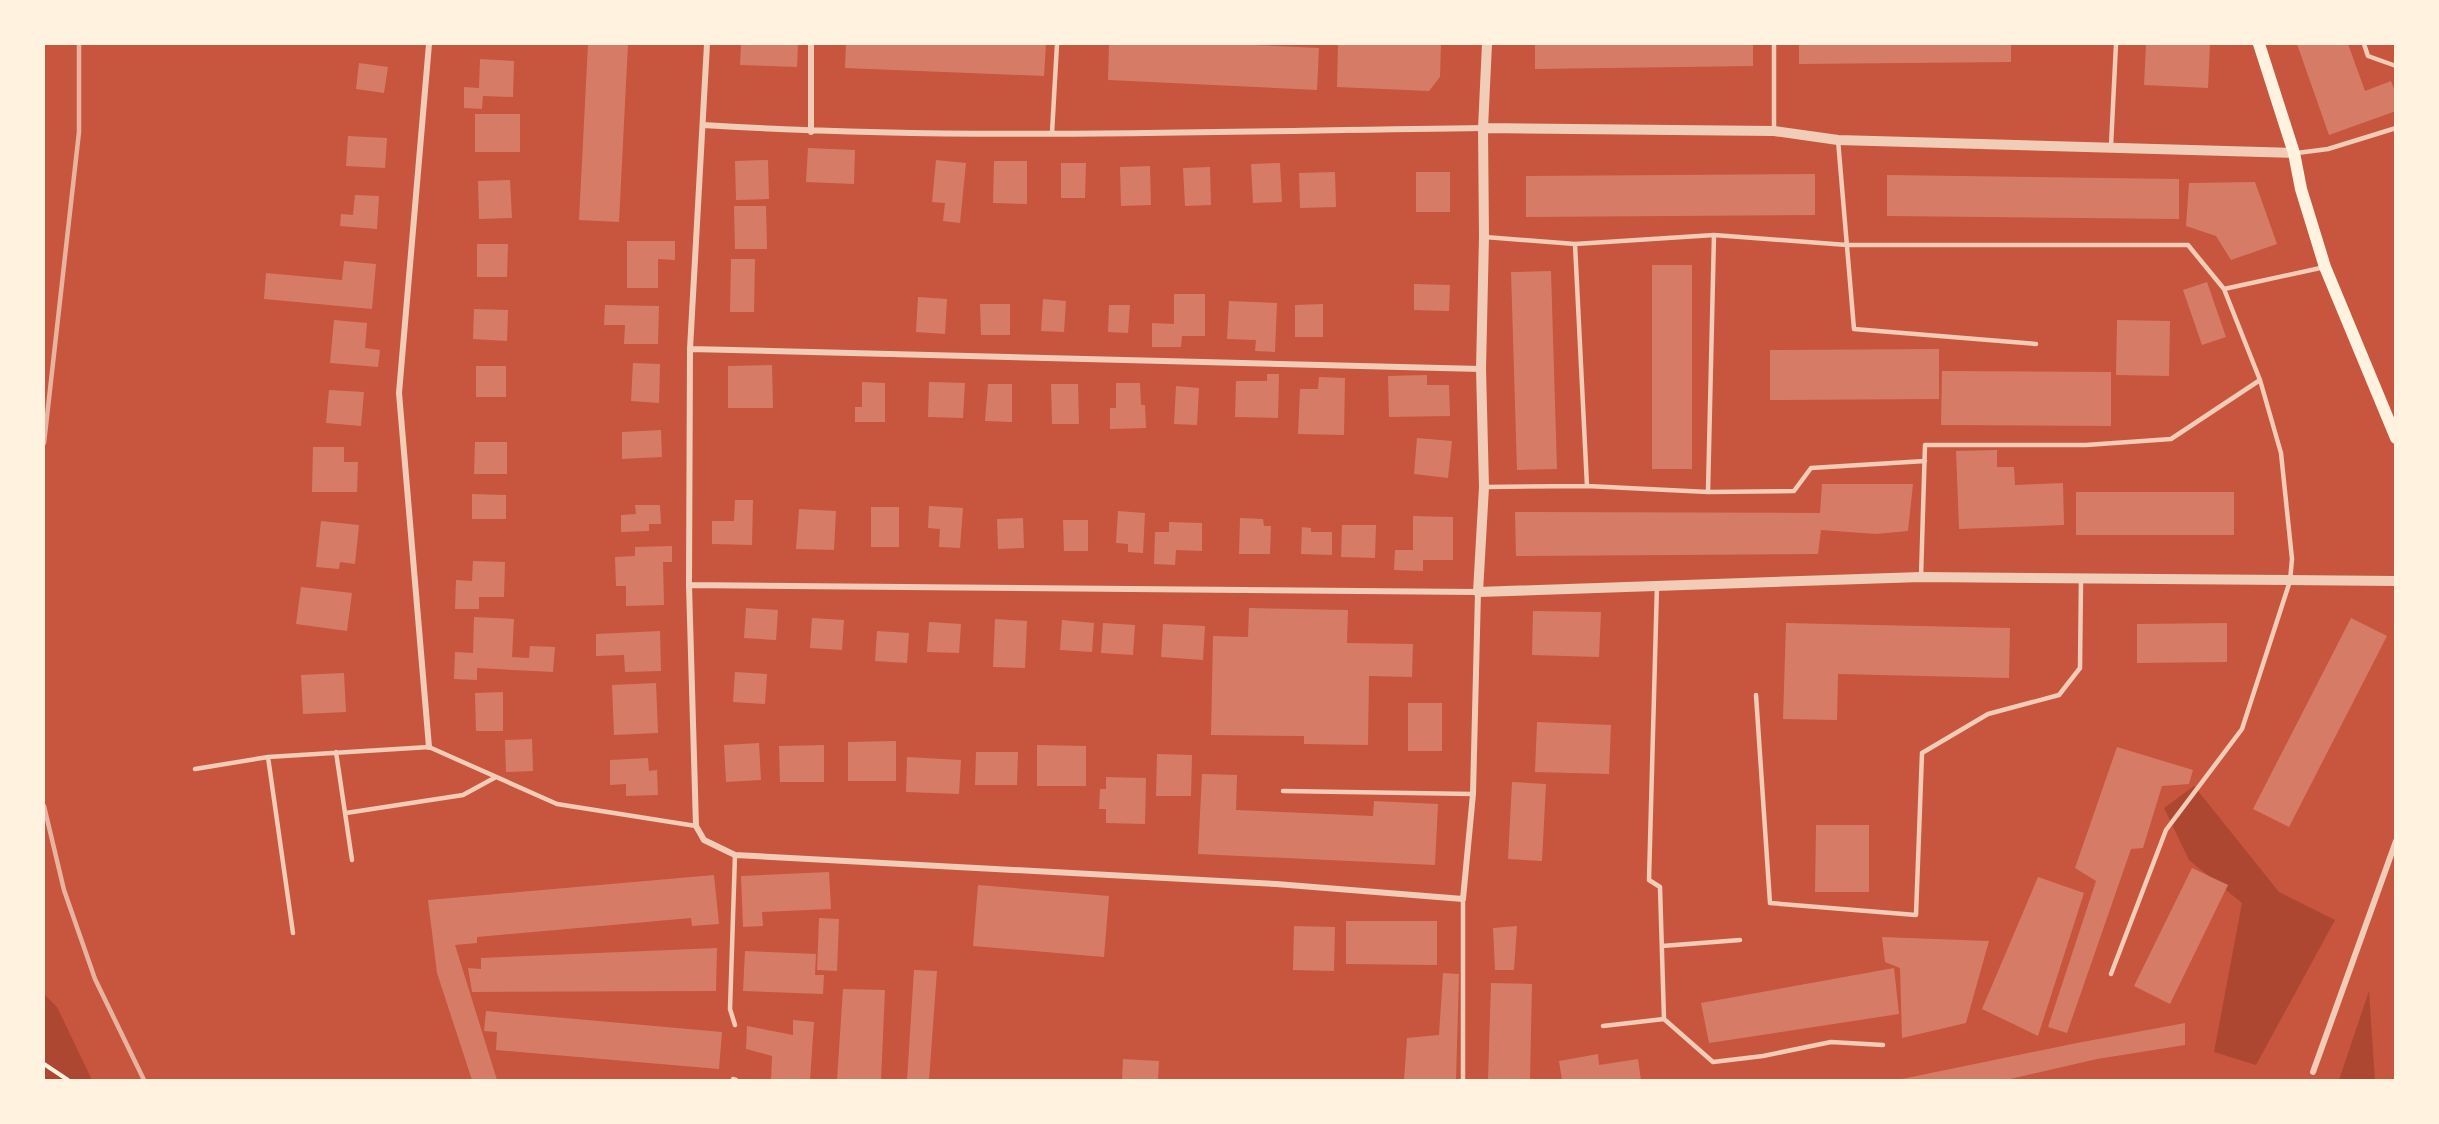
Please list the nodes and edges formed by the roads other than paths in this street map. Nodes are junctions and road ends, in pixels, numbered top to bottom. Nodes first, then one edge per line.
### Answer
1 (429, 44) edge
2 (707, 44) edge
3 (811, 44) edge
4 (1057, 44) edge
5 (1487, 44) edge
6 (1774, 44) edge
7 (2116, 44) edge
8 (2259, 44) edge
9 (2364, 44) edge
10 (2396, 66) edge
11 (703, 125) junction
12 (1483, 128) junction
13 (2396, 128) edge
14 (1773, 131) junction
15 (812, 132) junction
16 (1052, 133) junction
17 (1838, 140) junction
18 (2111, 148) junction
19 (2294, 153) junction
20 (1714, 235) junction
21 (1484, 237) junction
22 (1575, 244) junction
23 (1847, 245) junction
24 (2325, 267) junction
25 (2224, 289) junction
26 (2036, 344) dead end
27 (690, 349) junction
28 (1481, 369) junction
29 (2260, 380) junction
30 (2396, 438) edge
31 (1925, 461) junction
32 (1587, 486) junction
33 (1484, 487) junction
34 (1708, 492) junction
35 (1921, 577) junction
36 (2081, 579) junction
37 (2290, 581) junction
38 (2396, 581) edge
39 (689, 585) junction
40 (1657, 585) junction
41 (1479, 592) junction
42 (1756, 694) dead end
43 (429, 747) junction
44 (336, 752) junction
45 (268, 757) junction
46 (195, 769) dead end
47 (496, 777) junction
48 (1283, 791) dead end
49 (1473, 794) junction
50 (346, 813) junction
51 (696, 826) junction
52 (2396, 841) edge
53 (735, 855) junction
54 (352, 860) dead end
55 (1463, 899) junction
56 (293, 933) dead end
57 (1740, 940) dead end
58 (1662, 946) junction
59 (2111, 975) dead end
60 (1664, 1019) junction
61 (735, 1025) dead end
62 (1603, 1026) dead end
63 (1883, 1045) dead end
64 (2313, 1072) dead end
65 (1463, 1080) edge

1 - 43 street
2 - 11 street
3 - 15 street
4 - 16 lane
5 - 12 street
6 - 14 lane
7 - 18 lane
8 - 19 main road
9 - 10 lane
11 - 15 street
11 - 27 street
12 - 14 street
12 - 16 street
12 - 21 street
13 - 19 lane
14 - 17 street
15 - 16 street
17 - 18 street
17 - 23 lane
18 - 19 street
19 - 24 main road
20 - 22 lane
20 - 23 lane
20 - 34 lane
21 - 22 lane
21 - 28 street
22 - 32 lane
23 - 25 lane
23 - 26 lane
24 - 25 lane
24 - 30 main road
25 - 29 lane
27 - 28 street
27 - 39 street
28 - 33 street
29 - 31 lane
29 - 37 lane
31 - 34 lane
31 - 35 lane
32 - 33 lane
32 - 34 lane
33 - 41 street
35 - 36 street
35 - 40 street
36 - 37 street
36 - 42 lane
37 - 38 street
37 - 59 lane
39 - 41 street
39 - 51 street
40 - 41 street
40 - 58 lane
41 - 49 street
43 - 44 lane
43 - 47 lane
44 - 45 lane
44 - 50 lane
45 - 46 lane
45 - 56 lane
47 - 50 lane
47 - 51 lane
48 - 49 lane
49 - 55 street
50 - 54 lane
51 - 53 street
52 - 64 street
53 - 55 street
53 - 61 lane
55 - 65 lane
57 - 58 lane
58 - 60 lane
60 - 62 lane
60 - 63 lane

